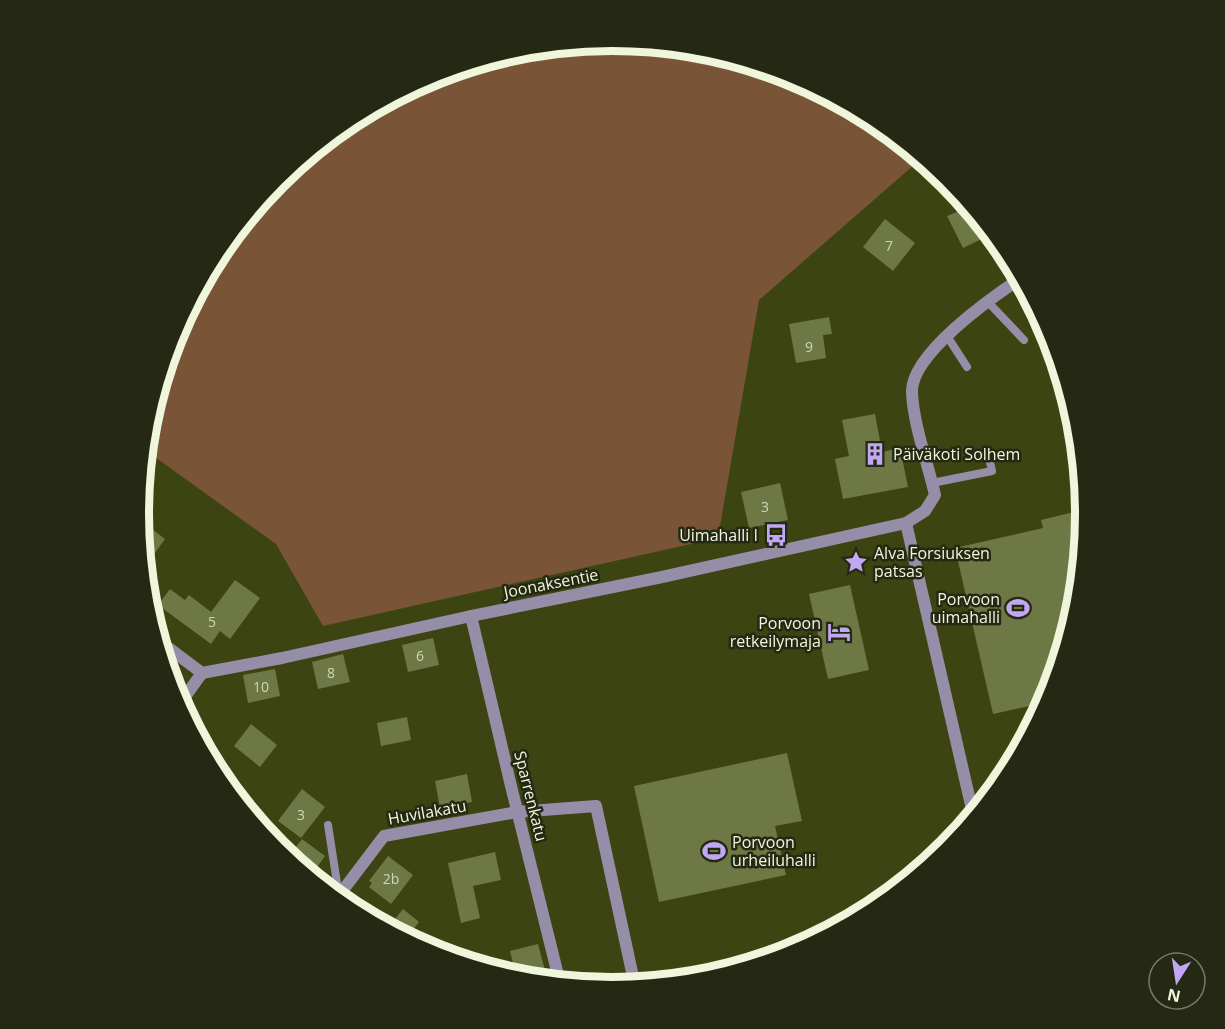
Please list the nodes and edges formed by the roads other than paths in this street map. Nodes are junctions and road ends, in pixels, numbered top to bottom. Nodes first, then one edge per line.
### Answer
1 (1014, 283) edge
2 (987, 301) junction
3 (947, 336) junction
4 (1024, 340) dead end
5 (966, 367) dead end
6 (990, 462) dead end
7 (932, 483) junction
8 (906, 523) junction
9 (471, 616) junction
10 (170, 649) edge
11 (202, 673) junction
12 (186, 696) edge
13 (972, 807) edge
14 (517, 812) junction
15 (328, 825) dead end
16 (337, 887) edge
17 (343, 891) edge
18 (558, 975) edge
19 (633, 977) edge

1 - 2 street
2 - 3 street
2 - 4 lane
3 - 5 lane
3 - 7 street
6 - 7 lane
7 - 8 street
8 - 9 street, Joonaksentie
8 - 13 street
9 - 11 street, Joonaksentie
9 - 14 street, Sparrenkatu
10 - 11 street
11 - 12 street
14 - 17 street, Huvilakatu
14 - 18 street, Sparrenkatu
14 - 19 street, Huvilakatu
15 - 16 lane

